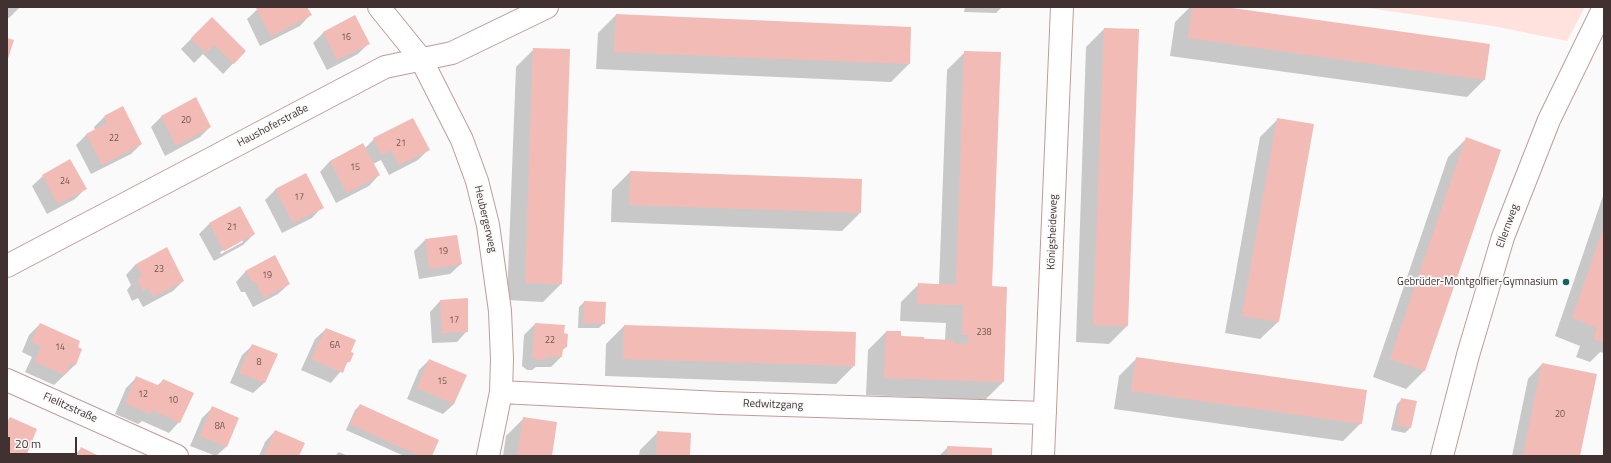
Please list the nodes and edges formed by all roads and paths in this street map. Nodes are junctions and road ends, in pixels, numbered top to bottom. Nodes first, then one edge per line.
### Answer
1 (379, 7) edge
2 (547, 7) edge
3 (1062, 7) edge
4 (1604, 8) edge
5 (421, 59) junction
6 (7, 266) edge
7 (7, 380) edge
8 (501, 392) junction
9 (1045, 413) junction
10 (177, 456) edge
11 (488, 456) edge
12 (1043, 456) edge
13 (1442, 456) edge

1 - 5 street, Heubergerweg
2 - 5 street, Haushoferstraße
3 - 9 street, Königsheideweg
4 - 13 street, Ellernweg
5 - 6 street, Haushoferstraße
5 - 8 street, Heubergerweg
7 - 10 street, Fielitzstraße
8 - 9 street, Redwitzgang
8 - 11 street, Heubergerweg
9 - 12 street, Königsheideweg

